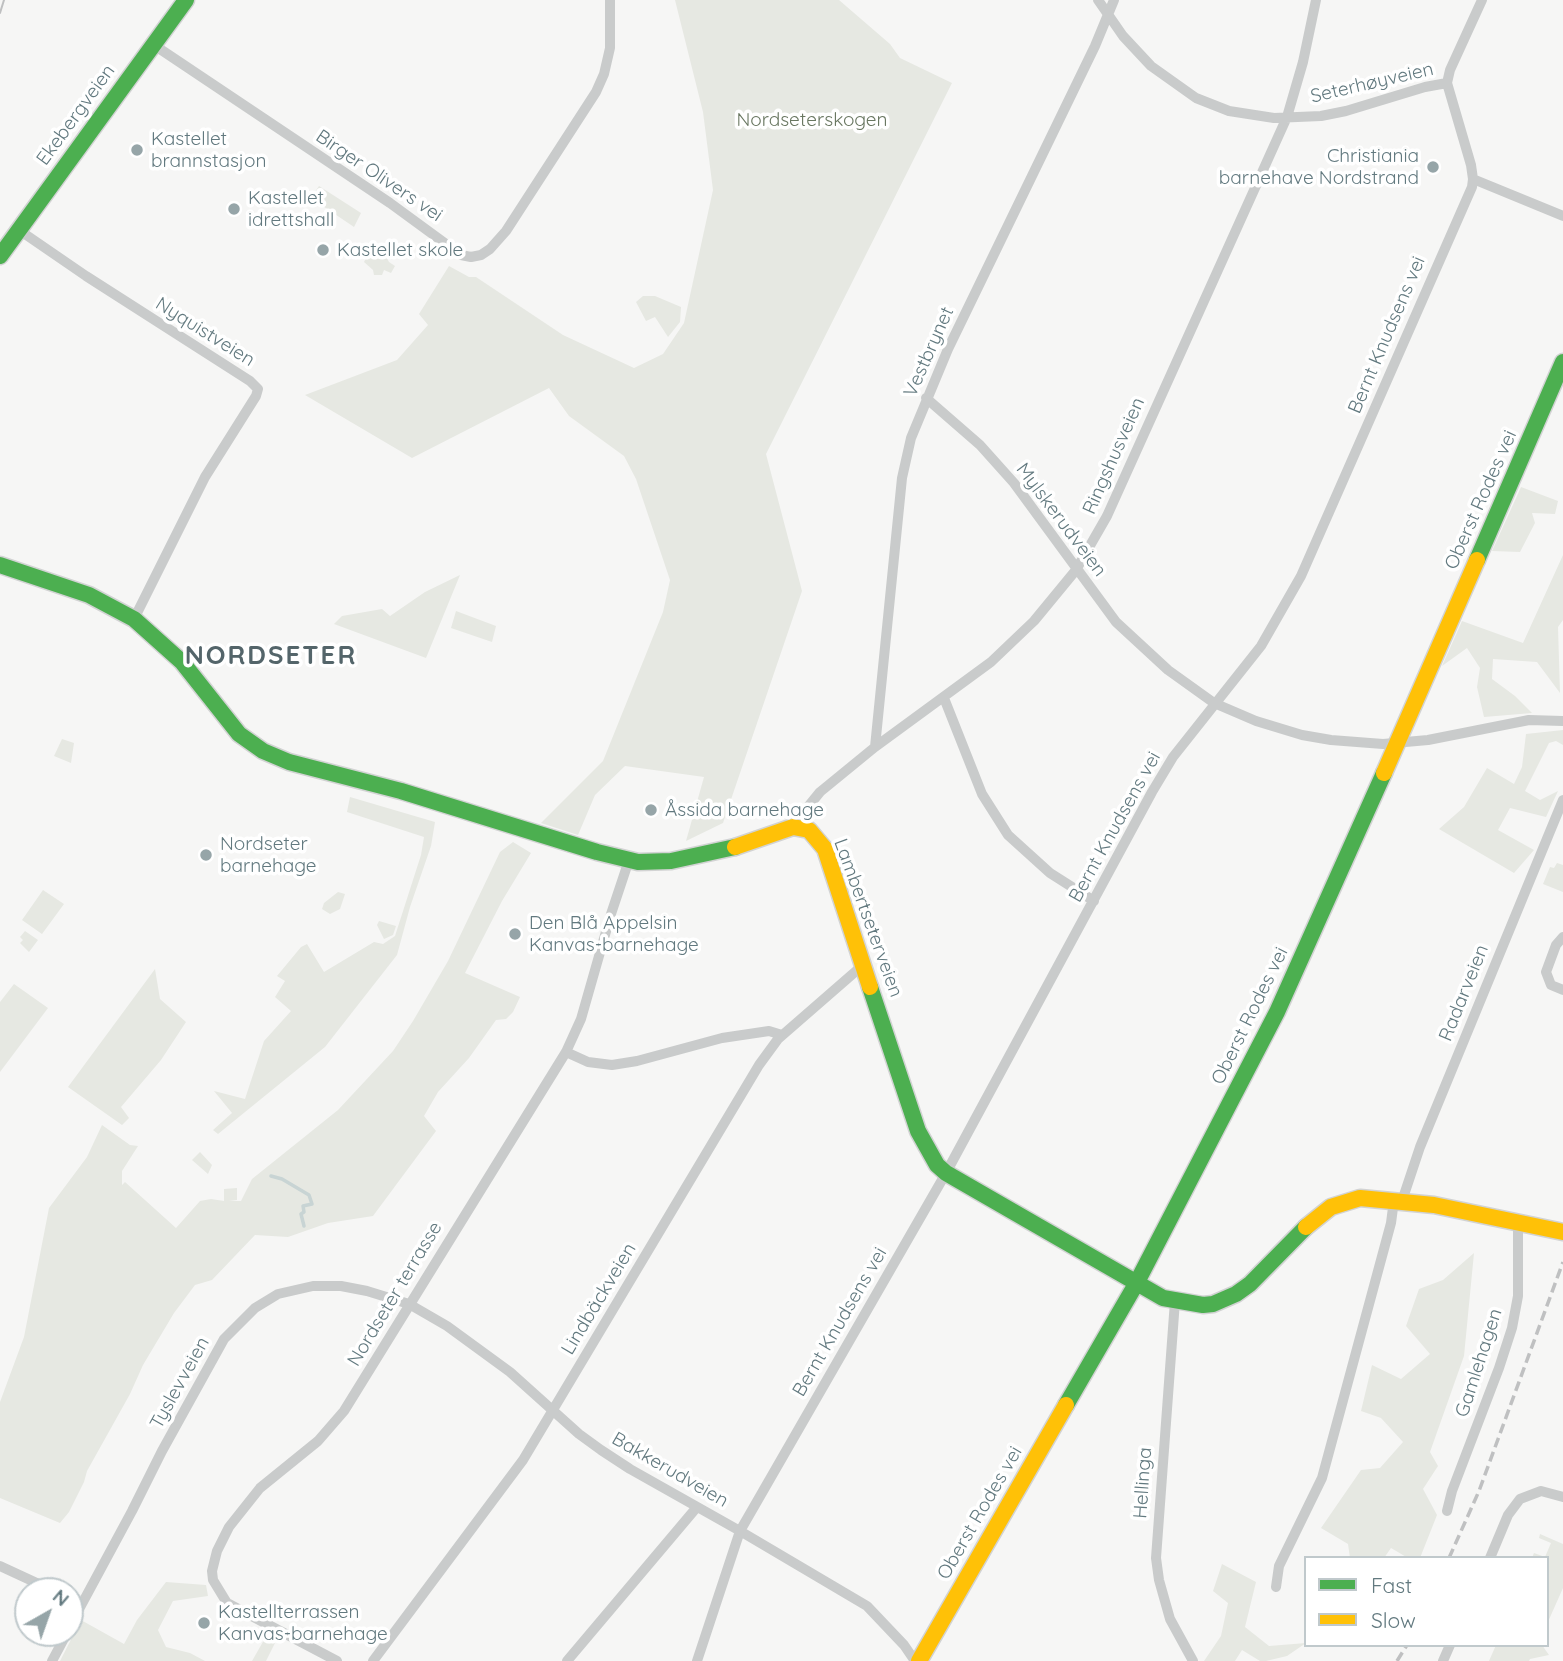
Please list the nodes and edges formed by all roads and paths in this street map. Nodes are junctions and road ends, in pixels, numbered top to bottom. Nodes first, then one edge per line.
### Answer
1 (186, 0) edge
2 (610, 0) edge
3 (1098, 0) edge
4 (1114, 0) edge
5 (1316, 0) edge
6 (1482, 0) edge
7 (1107, 15) junction
8 (154, 45) junction
9 (1447, 83) junction
10 (1287, 117) junction
11 (1474, 179) junction
12 (1563, 216) edge
13 (19, 230) junction
14 (0, 256) edge
15 (1563, 362) edge
16 (926, 398) junction
17 (0, 565) edge
18 (1076, 570) junction
19 (134, 619) junction
20 (944, 698) junction
21 (1214, 703) junction
22 (1563, 720) edge
23 (1397, 743) junction
24 (875, 747) junction
25 (1563, 800) edge
26 (802, 827) junction
27 (629, 860) junction
28 (1094, 901) junction
29 (1563, 937) edge
30 (863, 965) junction
31 (1563, 990) edge
32 (782, 1035) junction
33 (566, 1052) junction
34 (946, 1173) junction
35 (1398, 1200) junction
36 (1518, 1221) junction
37 (1561, 1231) edge
38 (1136, 1284) junction
39 (1175, 1301) junction
40 (409, 1304) junction
41 (553, 1410) junction
42 (1563, 1497) edge
43 (697, 1507) junction
44 (1447, 1511) dead end
45 (740, 1531) junction
46 (1491, 1556) edge
47 (0, 1566) edge
48 (24, 1577) edge
49 (84, 1587) edge
50 (1276, 1587) dead end
51 (337, 1661) edge
52 (373, 1661) edge
53 (566, 1661) edge
54 (697, 1661) edge
55 (917, 1661) edge
56 (1193, 1661) edge

1 - 8 main road, Ekebergveien
2 - 8 street, Birger Olivers vei
3 - 7 street, Seterhøyveien
4 - 7 street, Vestbrynet
5 - 10 street, Ringshusveien
6 - 9 street
7 - 10 street, Seterhøyveien
7 - 16 street, Vestbrynet
8 - 13 main road, Ekebergveien
9 - 10 street, Seterhøyveien
9 - 11 street
10 - 18 street, Ringshusveien
11 - 12 street
11 - 21 street, Bernt Knudsens vei
13 - 14 main road, Ekebergveien
13 - 19 street, Nyquistveien
15 - 23 main road, Oberst Rodes vei
16 - 18 street, Mylskerudveien
16 - 24 street, Vestbrynet
17 - 19 main road
18 - 20 street, Ringshusveien
18 - 21 street, Mylskerudveien
19 - 27 main road
20 - 24 street, Ringshusveien
20 - 28 street
21 - 23 street, Mylskerudveien
21 - 28 street, Bernt Knudsens vei
22 - 23 street, Mylskerudveien
23 - 38 main road, Oberst Rodes vei
24 - 26 street, Ringshusveien
25 - 35 street, Radarveien
26 - 27 main road
26 - 30 main road, Lambertseterveien
27 - 33 street, Nordseter terrasse
28 - 34 street, Bernt Knudsens vei
29 - 31 street
30 - 32 street, Lindbäckveien
30 - 34 main road, Lambertseterveien
32 - 33 street
32 - 41 street, Lindbäckveien
33 - 40 street, Nordseter terrasse
34 - 38 main road, Lambertseterveien
34 - 45 street, Bernt Knudsens vei
35 - 36 main road, Lambertseterveien
35 - 39 main road, Lambertseterveien
35 - 50 street, Radarveien
36 - 37 main road, Lambertseterveien
36 - 44 street, Gamlehagen
38 - 39 main road, Lambertseterveien
38 - 55 main road, Oberst Rodes vei
39 - 56 street, Hellinga
40 - 41 street, Bakkerudveien
40 - 49 street, Tyslevveien
40 - 51 street, Nordseter terrasse
41 - 43 street, Bakkerudveien
41 - 52 street, Lindbäckveien
42 - 46 street
43 - 45 street, Bakkerudveien
43 - 53 street
45 - 54 street, Bernt Knudsens vei
45 - 55 street, Bakkerudveien
47 - 48 street

